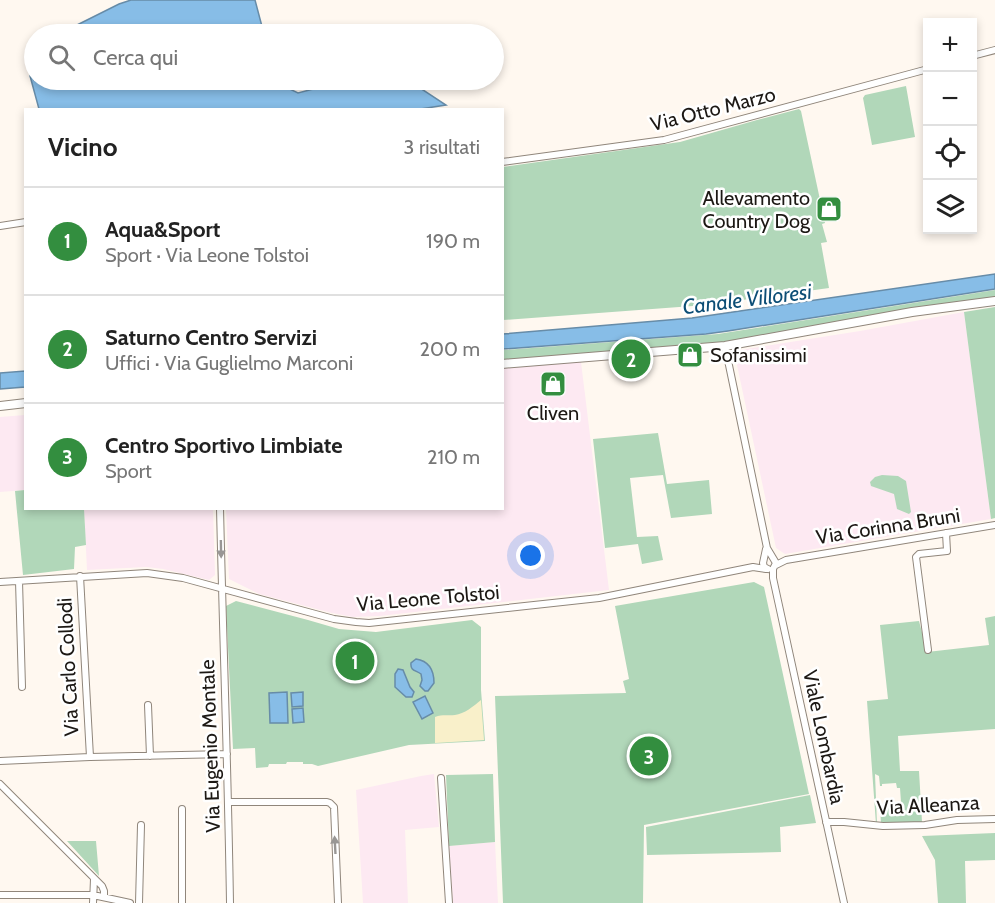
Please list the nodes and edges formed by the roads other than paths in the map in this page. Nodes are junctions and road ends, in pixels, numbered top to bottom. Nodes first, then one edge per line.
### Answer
1 (995, 50) edge
2 (977, 55) edge
3 (923, 70) edge
4 (504, 162) edge
5 (24, 222) edge
6 (0, 226) edge
7 (995, 301) edge
8 (725, 346) junction
9 (504, 364) edge
10 (24, 403) edge
11 (0, 406) edge
12 (220, 510) edge
13 (995, 525) edge
14 (946, 533) junction
15 (766, 548) junction
16 (764, 560) junction
17 (771, 564) junction
18 (753, 567) junction
19 (80, 576) junction
20 (19, 581) junction
21 (0, 582) edge
22 (222, 588) junction
23 (928, 650) dead end
24 (22, 687) dead end
25 (148, 705) dead end
26 (227, 754) junction
27 (150, 756) junction
28 (90, 757) junction
29 (0, 761) edge
30 (441, 778) dead end
31 (0, 784) edge
32 (229, 802) junction
33 (182, 809) dead end
34 (995, 819) edge
35 (826, 822) junction
36 (141, 825) dead end
37 (94, 879) junction
38 (0, 895) edge
39 (38, 895) junction
40 (93, 895) junction
41 (104, 897) junction
42 (37, 903) edge
43 (93, 903) edge
44 (130, 903) edge
45 (139, 903) edge
46 (182, 903) edge
47 (230, 903) edge
48 (338, 903) edge
49 (449, 903) edge
50 (844, 903) edge

1 - 2 street
3 - 4 street, Via Otto Marzo
5 - 6 street
7 - 8 street
8 - 9 street
8 - 15 street
10 - 11 street
12 -> 22 street, Via Eugenio Montale
13 - 14 street, Via Corinna Bruni
14 - 17 street, Via Corinna Bruni
14 - 23 street
15 - 16 street
15 - 17 street
16 - 17 street, Via Corinna Bruni
16 - 18 street, Via Leone Tolstoi
17 - 18 street, Via Leone Tolstoi
17 - 35 street, Viale Lombardia
18 - 22 street, Via Leone Tolstoi
19 - 20 street, Via Leone Tolstoi
19 - 22 street, Via Leone Tolstoi
19 - 28 street, Via Carlo Collodi
20 - 21 street, Via Leone Tolstoi
20 - 24 street
22 - 26 street, Via Eugenio Montale
25 - 27 street
26 - 27 street
26 - 32 street, Via Eugenio Montale
27 - 28 street
28 - 29 street
30 - 49 street
31 - 37 street
32 - 47 street, Via Eugenio Montale
48 -> 32 street
33 - 46 street
34 - 35 street, Via Alleanza
35 - 50 street, Viale Lombardia
36 - 45 street
37 - 40 street
37 - 41 street
38 - 39 street
39 - 40 street
39 - 42 street
40 - 41 street
40 - 43 street
41 - 44 street

